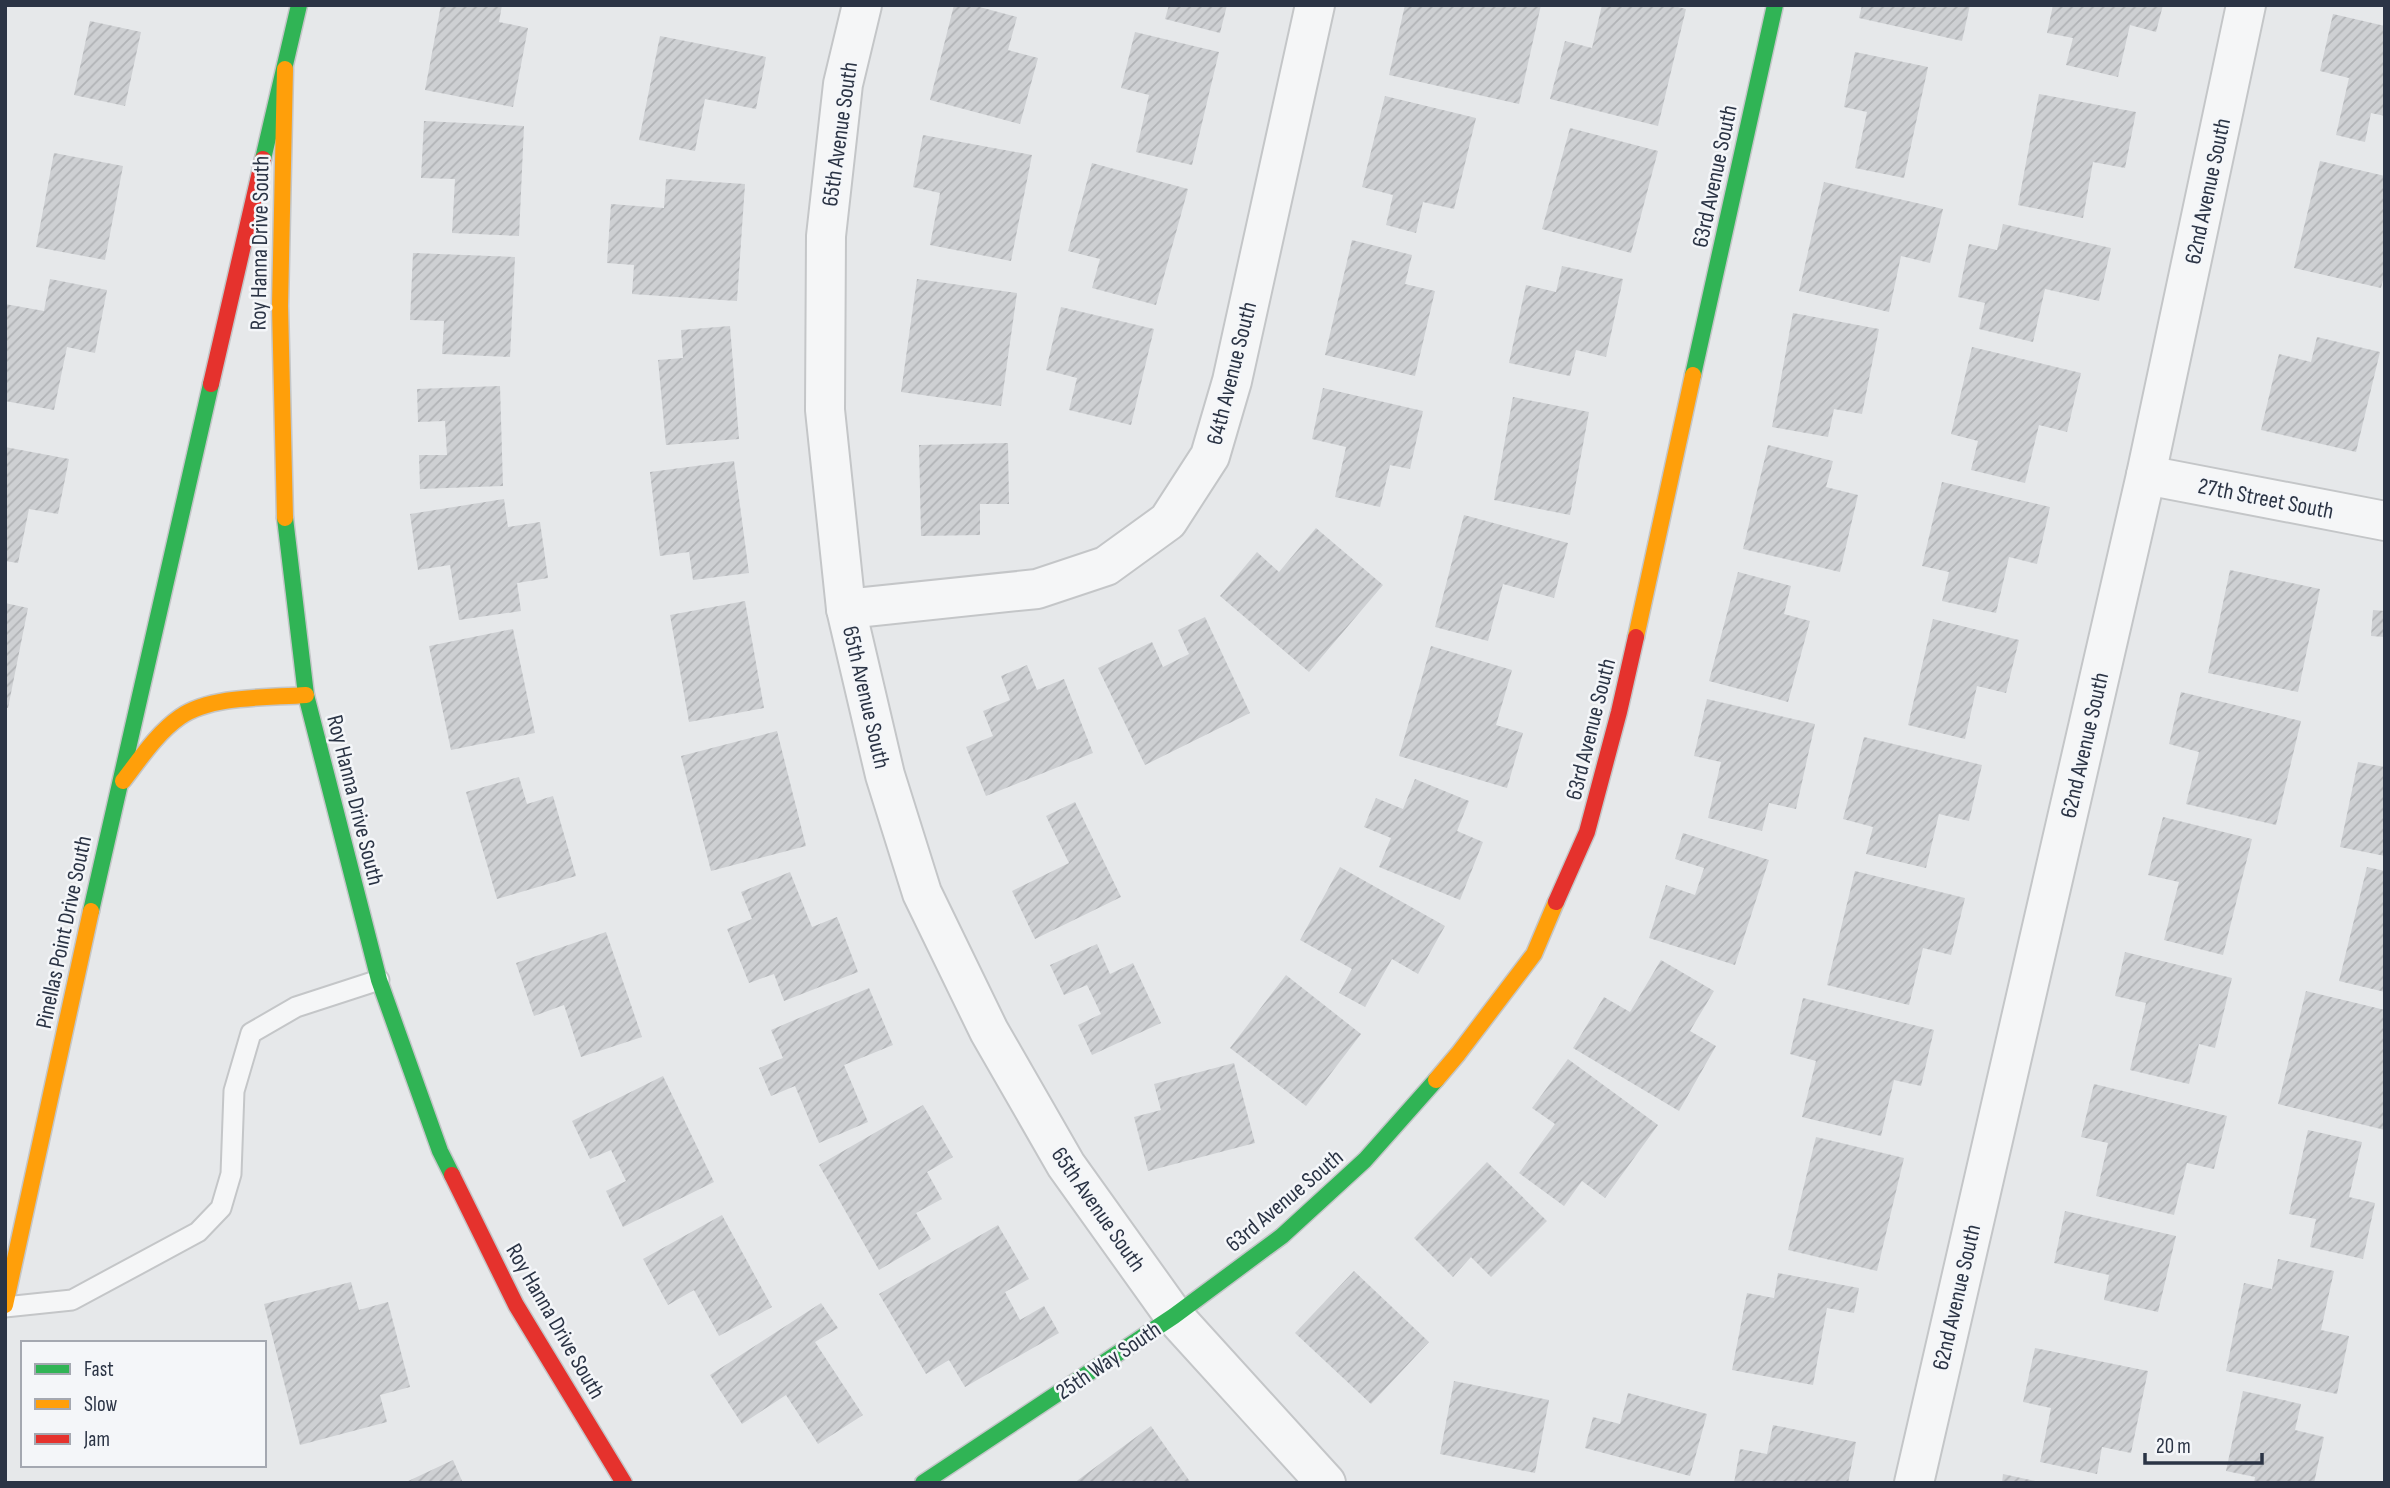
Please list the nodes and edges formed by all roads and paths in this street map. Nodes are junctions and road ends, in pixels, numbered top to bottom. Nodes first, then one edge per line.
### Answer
1 (299, 5) edge
2 (862, 5) edge
3 (1315, 5) edge
4 (1775, 5) edge
5 (2246, 5) edge
6 (285, 69) junction
7 (2146, 475) junction
8 (2385, 520) edge
9 (846, 609) junction
10 (306, 695) junction
11 (117, 790) junction
12 (379, 980) junction
13 (5, 1306) edge
14 (1174, 1316) junction
15 (624, 1483) edge
16 (923, 1483) edge
17 (1326, 1483) edge
18 (1914, 1483) edge

1 - 6 street
2 - 9 street, 65th Avenue South
3 - 9 street, 64th Avenue South
4 - 14 street, 63rd Avenue South
5 - 7 street, 62nd Avenue South
6 - 10 street, Roy Hanna Drive South
6 - 11 street
7 - 8 street, 27th Street South
7 - 18 street, 62nd Avenue South
9 - 14 street, 65th Avenue South
10 - 11 street, Pinellas Point Drive South
10 - 12 street, Roy Hanna Drive South
11 - 13 street, Pinellas Point Drive South
12 - 13 lane
12 - 15 street, Roy Hanna Drive South
14 - 16 street, 25th Way South
14 - 17 street, 25th Way South

